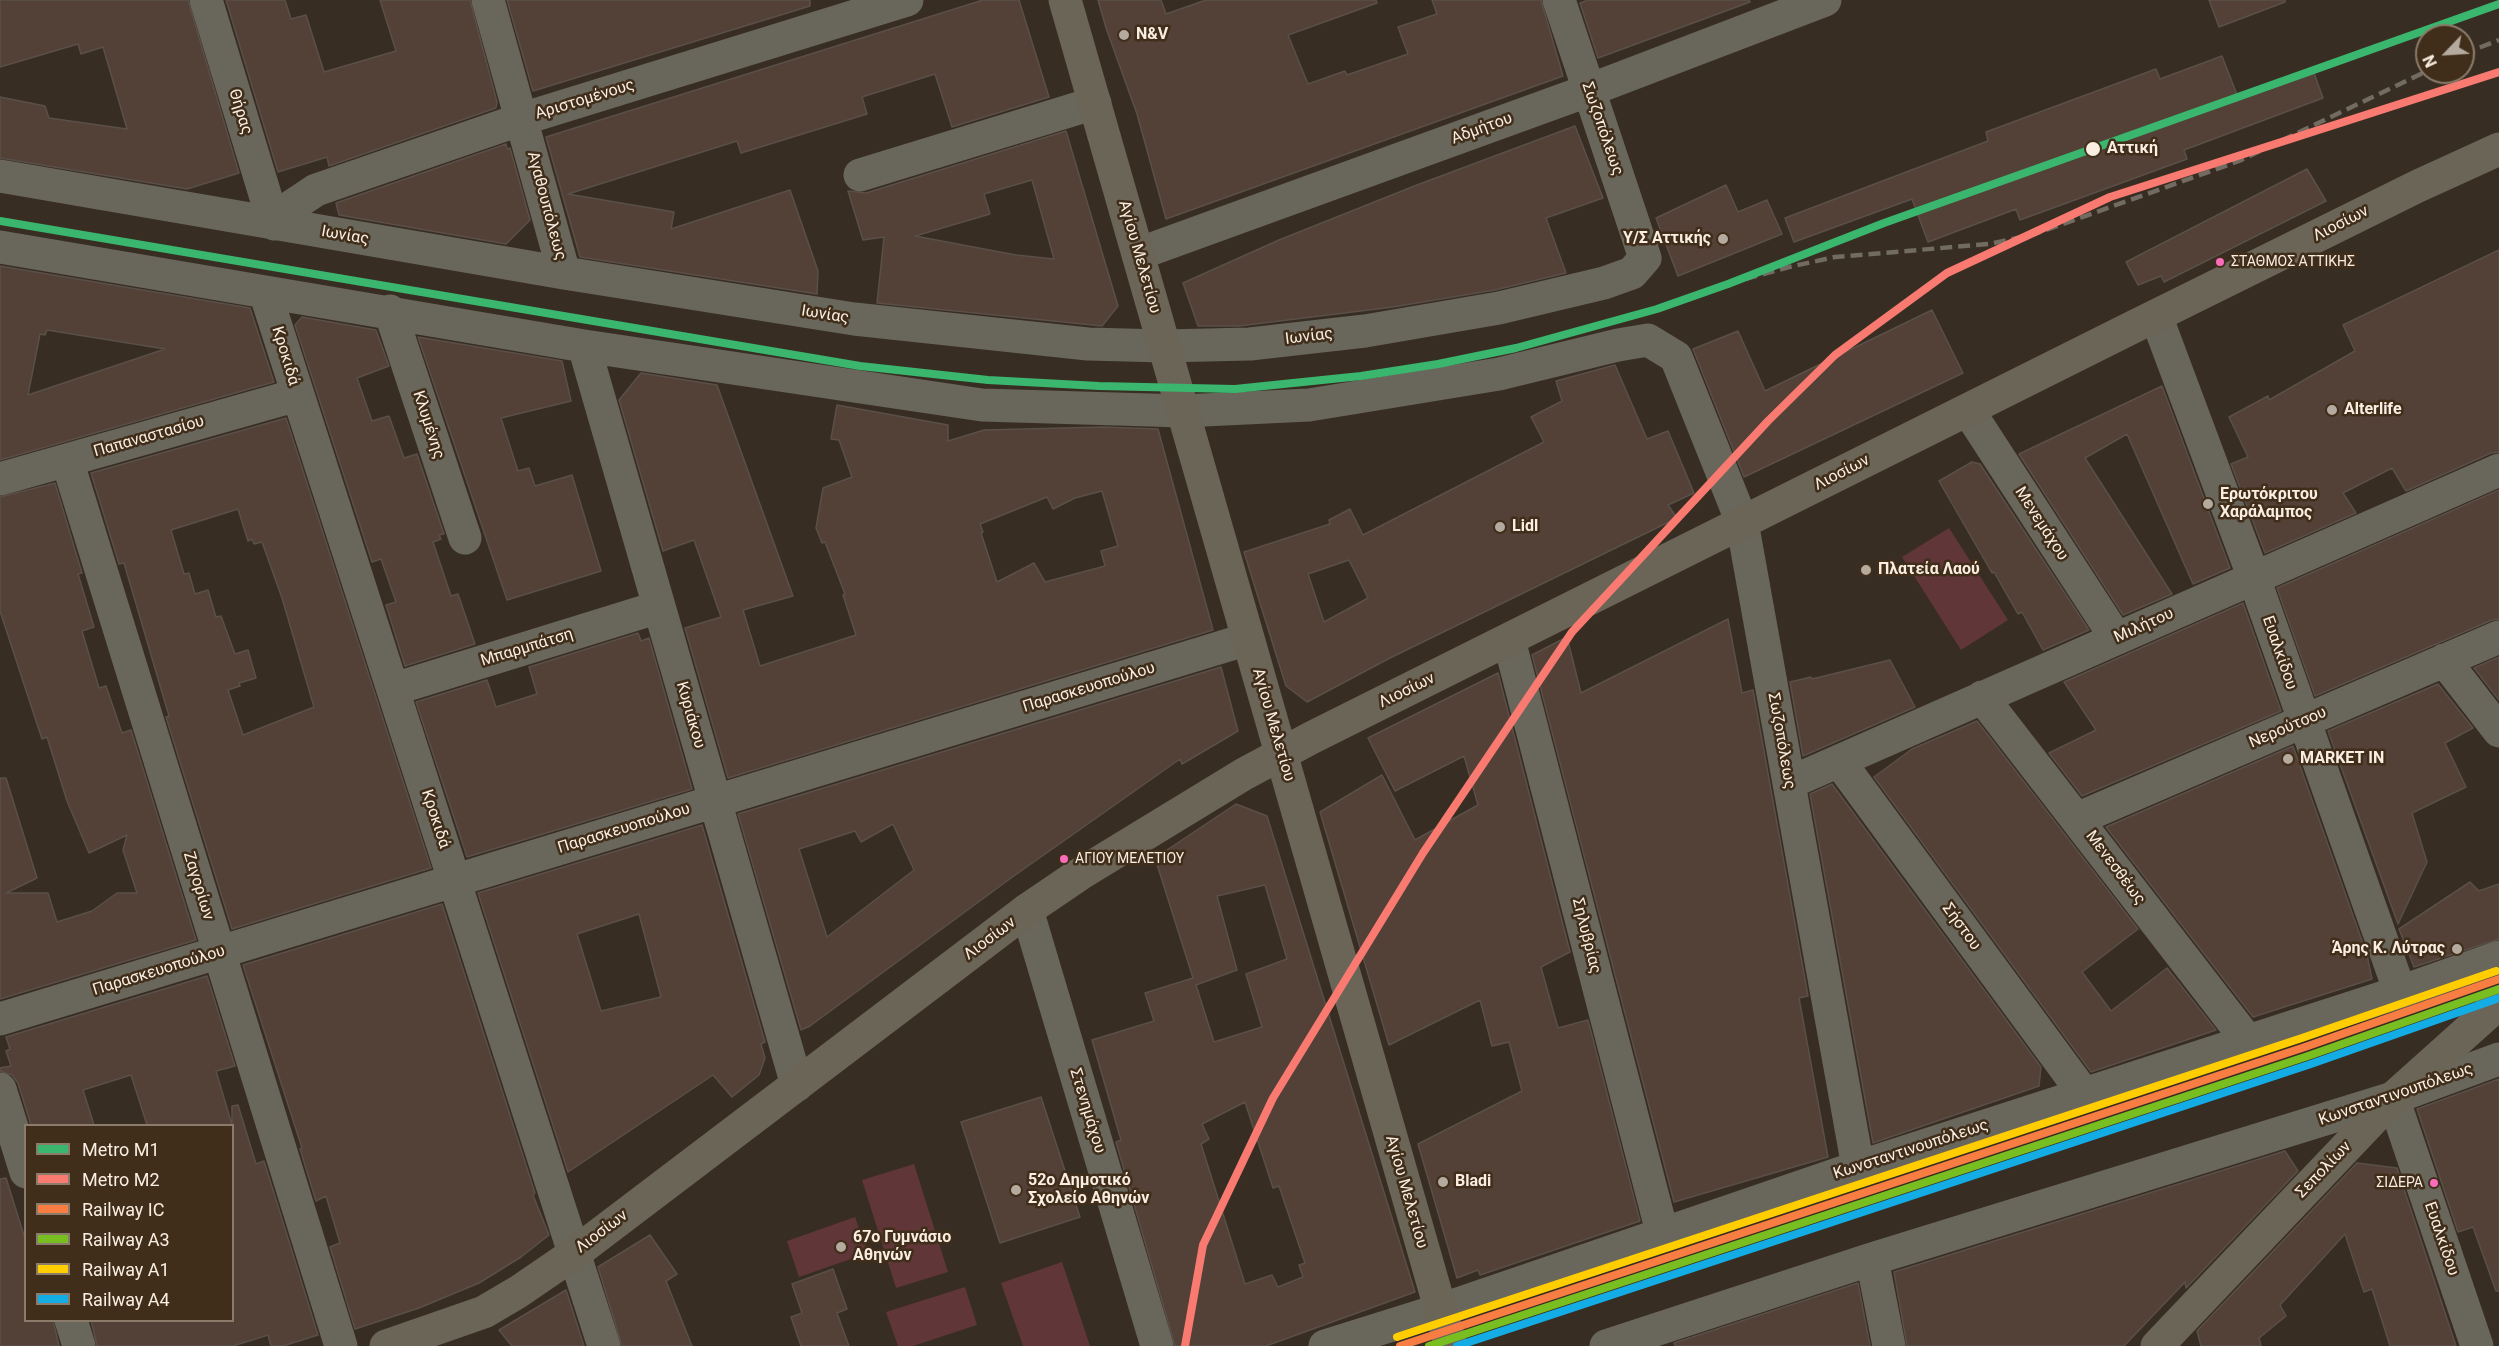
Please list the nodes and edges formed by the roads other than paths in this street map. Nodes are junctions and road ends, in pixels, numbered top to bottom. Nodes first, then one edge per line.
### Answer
1 (207, 0) edge
2 (488, 0) edge
3 (907, 0) edge
4 (1065, 0) edge
5 (1559, 0) edge
6 (1825, 0) edge
7 (1587, 90) junction
8 (1095, 103) junction
9 (522, 119) junction
10 (2499, 149) edge
11 (860, 175) dead end
12 (0, 176) edge
13 (274, 224) junction
14 (0, 247) edge
15 (1138, 254) junction
16 (1645, 258) joint
17 (564, 273) junction
18 (265, 291) junction
19 (390, 311) junction
20 (2156, 316) junction
21 (584, 346) junction
22 (1164, 346) junction
23 (297, 395) junction
24 (1968, 410) junction
25 (1183, 411) junction
26 (66, 460) junction
27 (2499, 470) edge
28 (0, 479) edge
29 (1742, 522) junction
30 (465, 538) dead end
31 (2254, 578) junction
32 (659, 607) junction
33 (2499, 637) edge
34 (2116, 638) junction
35 (1248, 639) junction
36 (1509, 640) junction
37 (2444, 660) junction
38 (394, 689) junction
39 (1982, 697) junction
40 (2303, 722) junction
41 (2499, 731) edge
42 (1281, 754) junction
43 (1839, 761) junction
44 (1789, 783) junction
45 (715, 802) junction
46 (2077, 819) junction
47 (455, 881) junction
48 (1027, 910) junction
49 (219, 952) junction
50 (2499, 957) edge
51 (2400, 992) junction
52 (2499, 1003) edge
53 (0, 1019) edge
54 (2247, 1040) junction
55 (2499, 1059) edge
56 (797, 1085) junction
57 (0, 1089) edge
58 (2084, 1094) junction
59 (2393, 1098) junction
60 (24, 1166) edge
61 (1858, 1167) junction
62 (1662, 1232) junction
63 (575, 1253) junction
64 (1872, 1259) junction
65 (1440, 1310) junction
66 (72, 1322) edge
67 (1685, 1334) edge
68 (2170, 1340) edge
69 (79, 1346) edge
70 (341, 1346) edge
71 (386, 1346) edge
72 (604, 1346) edge
73 (1157, 1346) edge
74 (1325, 1346) edge
75 (1451, 1346) edge
76 (1606, 1346) edge
77 (1889, 1346) edge
78 (2477, 1346) edge

1 - 13 street, Θήρας
2 - 9 street, Αγαθουπόλεως
3 - 9 street, Αριστομένους
4 - 8 main road, Αγίου Μελετίου
5 - 7 street, Σωζοπόλεως
6 - 7 street, Αδμήτου
7 - 15 street, Αδμήτου
7 - 16 street, Σωζοπόλεως
8 - 11 street
8 - 15 main road, Αγίου Μελετίου
9 - 13 street, Αριστομένους
9 - 17 street, Αγαθουπόλεως
10 - 20 main road, Λιοσίων
12 - 13 street, Ιωνίας
13 - 17 street, Ιωνίας
14 - 18 street
15 - 22 main road, Αγίου Μελετίου
16 - 22 street, Ιωνίας
17 - 22 street, Ιωνίας
18 - 19 street
18 - 23 street, Κροκιδά
19 - 21 street
19 - 30 street, Κλυμένης
20 - 24 main road, Λιοσίων
20 - 31 street, Ευαλκίδου
21 - 25 street
21 - 32 street, Κυριάκου
22 - 25 main road, Αγίου Μελετίου
23 - 26 street, Παπαναστασίου
23 - 38 street, Κροκιδά
24 - 29 main road, Λιοσίων
24 - 34 street, Μενεμάχου
25 - 29 street, Σωζοπόλεως
25 - 35 main road, Αγίου Μελετίου
26 - 28 street, Παπαναστασίου
26 - 49 street, Ζαγορίων
27 - 31 street, Μιλήτου
29 - 36 main road, Λιοσίων
29 - 44 street, Σωζοπόλεως
31 - 34 street, Μιλήτου
31 - 40 street, Ευαλκίδου
32 - 38 street, Μπαρμπάτση
32 - 45 street, Κυριάκου
33 - 37 street, Νερούτσου
34 - 39 street, Μιλήτου
35 - 42 main road, Αγίου Μελετίου
35 - 45 street, Παρασκευοπούλου
36 - 42 main road, Λιοσίων
36 - 62 street, Σηλυβρίας
37 - 40 street, Νερούτσου
37 - 41 street
38 - 47 street, Κροκιδά
39 - 43 street, Μιλήτου
39 - 46 street, Μενεσθέως
40 - 46 street, Νερούτσου
40 - 51 street, Ευαλκίδου
42 - 48 main road, Λιοσίων
42 - 65 main road, Αγίου Μελετίου
43 - 44 street, Μιλήτου
43 - 58 street, Σήστου
44 - 61 street, Σωζοπόλεως
45 - 47 street, Παρασκευοπούλου
45 - 56 street, Κυριάκου
46 - 54 street, Μενεσθέως
47 - 49 street, Παρασκευοπούλου
47 - 63 street, Κροκιδά
48 - 56 main road, Λιοσίων
48 - 73 street, Στενημάχου
49 - 53 street, Παρασκευοπούλου
49 - 70 street, Ζαγορίων
50 - 51 street, Κωνσταντινουπόλεως
51 - 54 street, Κωνσταντινουπόλεως
52 - 59 main road, Σεπολίων
54 - 58 street, Κωνσταντινουπόλεως
55 - 59 street, Κωνσταντινουπόλεως
56 - 63 main road, Λιοσίων
57 - 60 street
58 - 61 street, Κωνσταντινουπόλεως
59 - 64 street, Κωνσταντινουπόλεως
59 - 68 main road, Σεπολίων
59 - 78 street, Ευαλκίδου
61 - 62 street, Κωνσταντινουπόλεως
62 - 65 street, Κωνσταντινουπόλεως
63 - 71 main road, Λιοσίων
63 - 72 street, Κροκιδά
64 - 67 street, Κωνσταντινουπόλεως
64 - 77 street
65 - 74 street, Κωνσταντινουπόλεως
65 - 75 main road, Αγίου Μελετίου
66 - 69 street
67 - 76 street, Κωνσταντινουπόλεως

